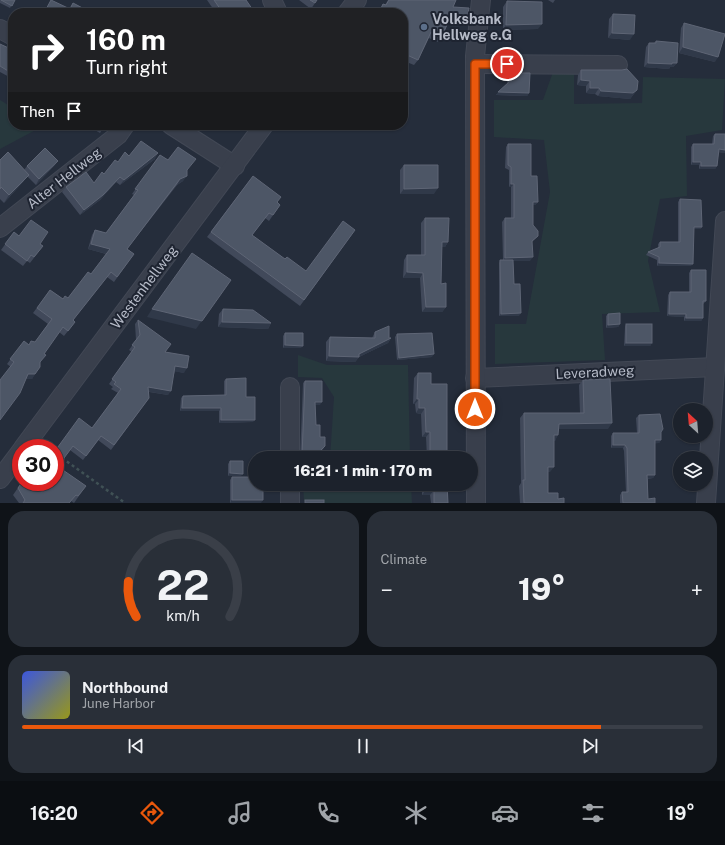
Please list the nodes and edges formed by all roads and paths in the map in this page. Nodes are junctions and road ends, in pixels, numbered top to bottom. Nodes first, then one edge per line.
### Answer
1 (357, 0) edge
2 (481, 0) edge
3 (351, 8) edge
4 (475, 64) junction
5 (618, 65) dead end
6 (122, 130) edge
7 (179, 130) edge
8 (260, 130) edge
9 (235, 166) junction
10 (725, 221) edge
11 (0, 228) edge
12 (715, 367) junction
13 (475, 378) junction
14 (290, 387) dead end
15 (30, 439) edge
16 (290, 451) edge
17 (64, 459) edge
18 (12, 463) edge
19 (0, 479) edge
20 (290, 491) edge
21 (125, 503) edge
22 (290, 503) edge
23 (476, 503) edge
24 (706, 503) edge

1 - 3 street
2 - 4 street
4 - 5 street
4 - 13 street
6 - 11 street, Alter Hellweg
7 - 9 street
8 - 9 street, Westenhellweg
9 - 15 street, Westenhellweg
10 - 12 street
12 - 13 street, Leveradweg
12 - 24 street
13 - 23 street
14 - 16 street
17 - 21 path
18 - 19 street
20 - 22 street

